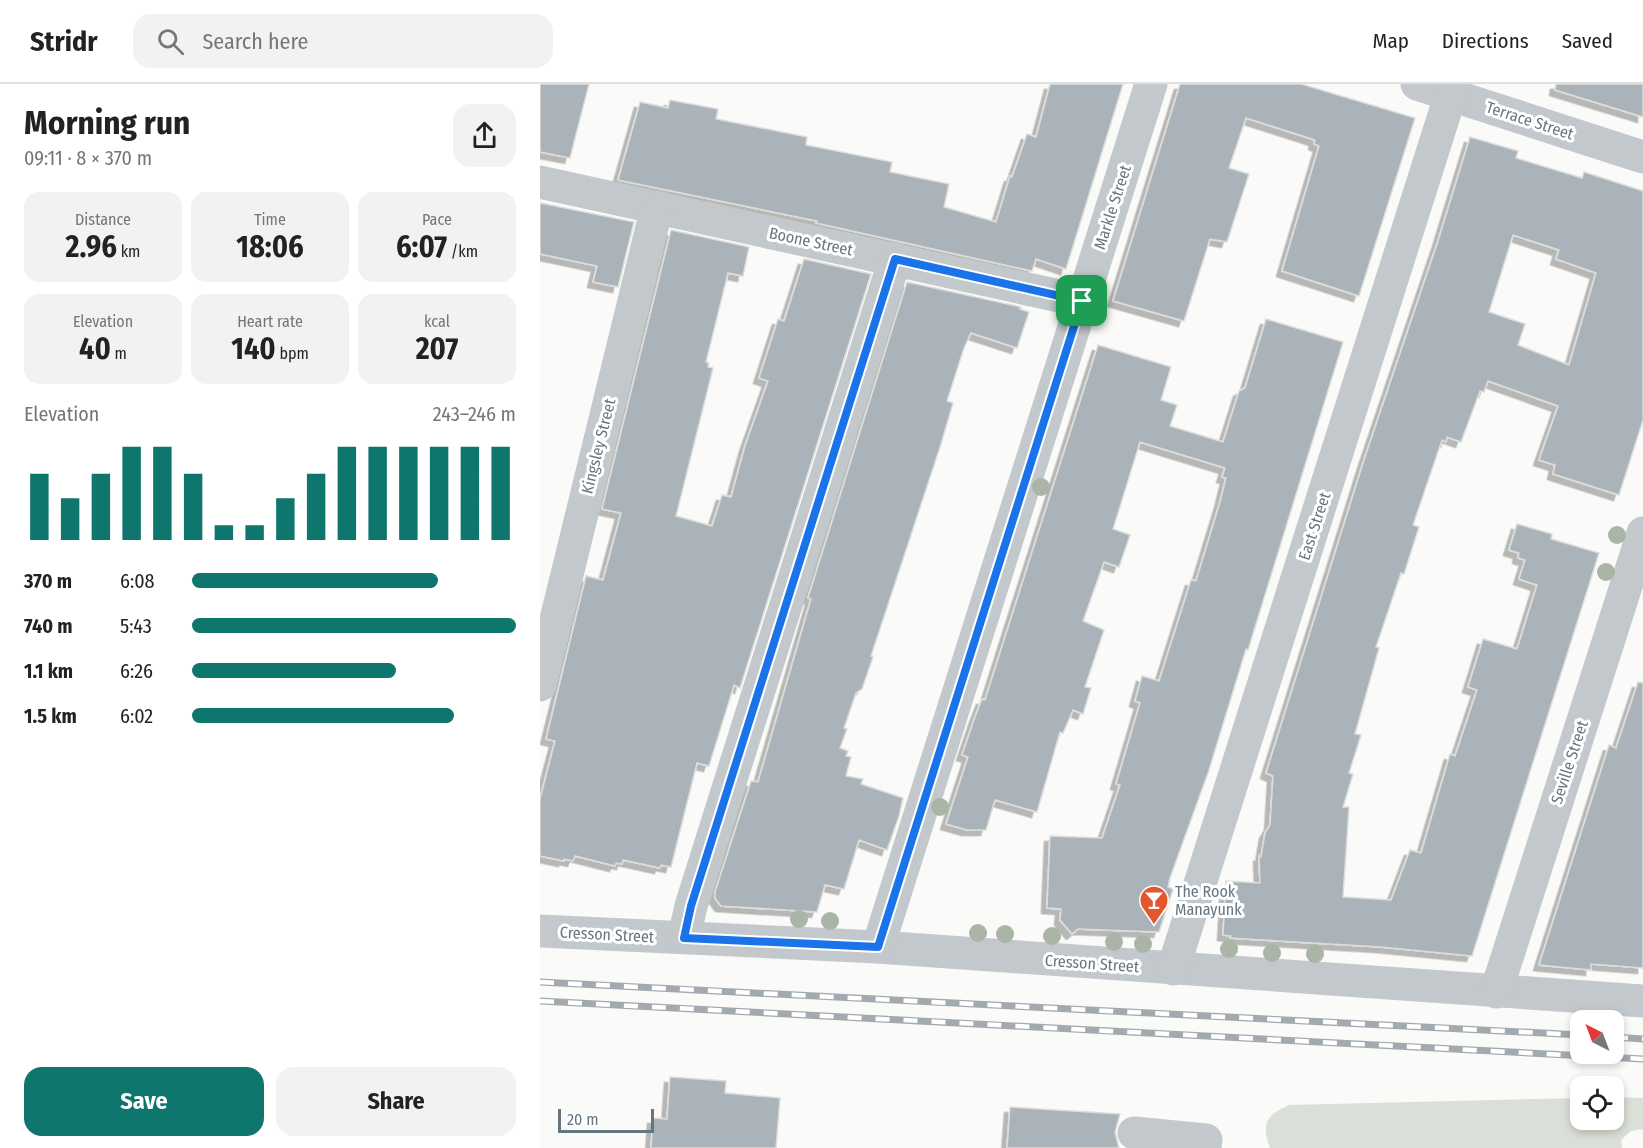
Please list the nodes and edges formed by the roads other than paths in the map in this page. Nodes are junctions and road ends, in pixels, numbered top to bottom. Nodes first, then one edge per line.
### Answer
1 (1151, 84) edge
2 (1417, 84) edge
3 (1453, 89) edge
4 (1643, 157) edge
5 (540, 182) edge
6 (657, 207) junction
7 (895, 259) junction
8 (1082, 301) junction
9 (1643, 532) edge
10 (542, 666) edge
11 (540, 931) edge
12 (684, 938) junction
13 (878, 947) junction
14 (1173, 969) junction
15 (1496, 992) junction
16 (1643, 1001) edge
17 (1134, 1133) dead end
18 (1205, 1148) edge

1 - 8 street, Markle Street
2 - 3 street, Terrace Street
3 - 4 street, Terrace Street
3 - 14 street, East Street
5 - 6 street, Boone Street
6 - 7 street, Boone Street
6 - 10 street, Kingsley Street
7 - 8 street, Boone Street
7 - 12 street
8 - 13 street, Markle Street
9 - 15 street, Seville Street
11 - 12 street, Cresson Street
12 - 13 street, Cresson Street
13 - 14 street, Cresson Street
14 - 15 street, Cresson Street
15 - 16 street, Cresson Street
17 - 18 street

